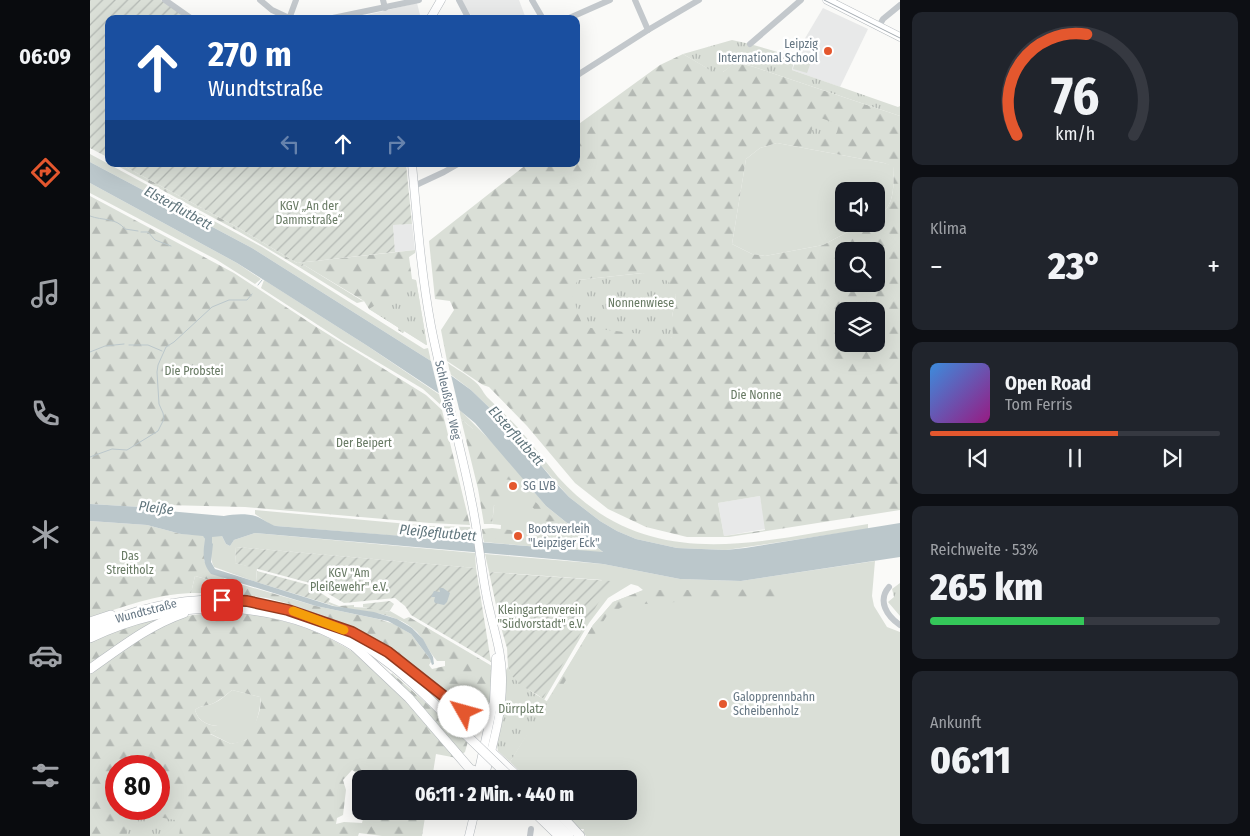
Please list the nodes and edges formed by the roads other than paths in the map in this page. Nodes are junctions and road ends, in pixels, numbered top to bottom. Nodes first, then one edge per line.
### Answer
1 (164, 0) edge
2 (260, 0) edge
3 (296, 0) edge
4 (383, 0) edge
5 (418, 0) edge
6 (441, 0) edge
7 (459, 0) edge
8 (532, 0) edge
9 (610, 0) edge
10 (635, 0) edge
11 (699, 0) edge
12 (801, 0) edge
13 (828, 0) edge
14 (900, 5) edge
15 (385, 8) junction
16 (186, 15) edge
17 (283, 15) edge
18 (290, 15) edge
19 (349, 15) edge
20 (432, 15) edge
21 (467, 15) edge
22 (541, 15) edge
23 (576, 15) edge
24 (879, 26) junction
25 (648, 30) junction
26 (900, 37) edge
27 (750, 44) dead end
28 (580, 73) edge
29 (412, 167) edge
30 (453, 167) edge
31 (414, 186) junction
32 (888, 587) dead end
33 (201, 608) junction
34 (141, 610) junction
35 (90, 622) edge
36 (323, 623) junction
37 (900, 625) edge
38 (90, 630) edge
39 (494, 634) junction
40 (90, 638) edge
41 (354, 646) junction
42 (90, 669) edge
43 (419, 690) junction
44 (493, 706) junction
45 (491, 751) junction
46 (472, 770) edge
47 (482, 770) edge
48 (483, 770) edge
49 (503, 770) edge
50 (511, 770) edge
51 (472, 820) edge
52 (542, 820) edge
53 (558, 820) edge
54 (560, 820) edge
55 (468, 836) edge
56 (559, 836) edge
57 (569, 836) edge
58 (580, 836) edge

1 - 16 street
2 - 17 street
3 - 18 street
4 - 15 street
5 - 15 street
6 - 20 main road
7 - 21 street
8 - 22 street
9 - 23 street
10 - 25 street
11 - 25 street
12 - 27 street
13 - 24 main road
14 - 24 street
15 - 19 street
24 - 26 main road
25 - 28 street
29 - 31 main road, Schleußiger Weg
30 - 31 street
31 - 39 main road, Schleußiger Weg
32 - 37 street
33 - 40 highway, Wundtstraße
33 - 41 highway, Wundtstraße
33 - 42 highway
34 - 35 highway
34 - 36 highway, Wundtstraße
34 - 38 highway, Wundtstraße
36 - 43 highway, Wundtstraße
36 - 44 highway
39 - 44 main road, Schleußiger Weg
39 - 45 main road, Schleußiger Weg
41 - 43 highway, Wundtstraße
41 - 46 highway
43 - 49 highway, Wundtstraße, bridge
44 - 47 main road, Schleußiger Weg
45 - 48 main road, Schleußiger Weg
45 - 50 main road
51 - 55 main road
52 - 56 highway
53 - 57 highway
54 - 58 highway

